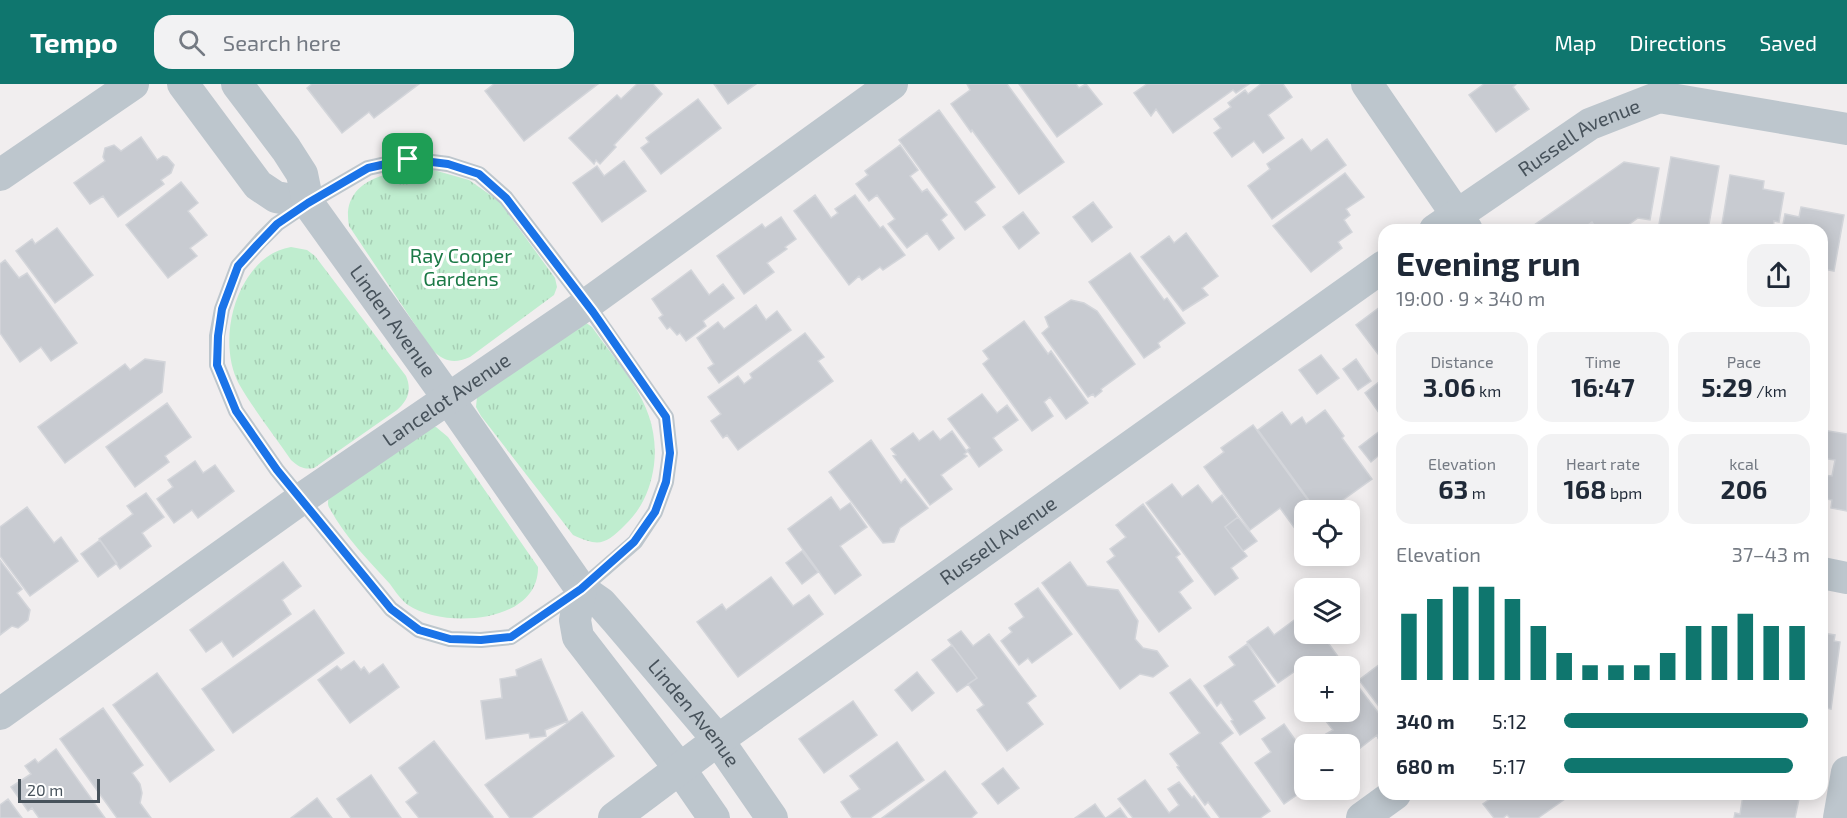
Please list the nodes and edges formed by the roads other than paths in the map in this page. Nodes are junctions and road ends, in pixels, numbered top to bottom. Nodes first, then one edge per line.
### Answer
1 (133, 84) edge
2 (183, 84) edge
3 (237, 84) edge
4 (892, 84) edge
5 (1367, 84) edge
6 (1847, 129) edge
7 (0, 175) edge
8 (308, 203) junction
9 (1452, 224) edge
10 (1378, 270) edge
11 (587, 304) junction
12 (448, 398) junction
13 (301, 499) junction
14 (1828, 574) edge
15 (1847, 578) edge
16 (581, 589) junction
17 (0, 714) edge
18 (718, 740) junction
19 (680, 769) junction
20 (1847, 772) edge
21 (1387, 800) edge
22 (614, 818) edge
23 (714, 818) edge
24 (772, 818) edge
25 (1362, 818) edge
26 (1839, 818) edge

1 - 7 street
2 - 8 street
3 - 8 street, Linden Avenue
4 - 11 street, Lancelot Avenue
5 - 9 street
6 - 9 street, Russell Avenue
8 - 11 lane
8 - 12 street, Linden Avenue
8 - 13 lane
10 - 18 street, Russell Avenue
11 - 12 street, Lancelot Avenue
11 - 16 lane
12 - 13 street, Lancelot Avenue
12 - 16 street, Linden Avenue
13 - 16 lane
13 - 17 street, Lancelot Avenue
14 - 15 street
16 - 18 street, Linden Avenue
16 - 19 street
18 - 19 street, Russell Avenue
18 - 24 street, Linden Avenue
19 - 22 street, Russell Avenue
19 - 23 street
20 - 26 street
21 - 25 street

